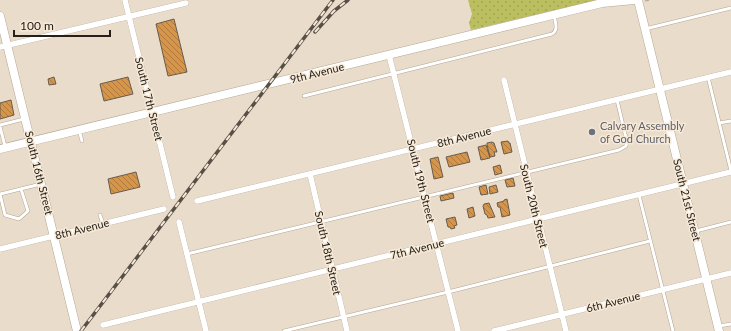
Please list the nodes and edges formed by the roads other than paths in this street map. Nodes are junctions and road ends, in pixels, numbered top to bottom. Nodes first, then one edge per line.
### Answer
1 (125, 0) edge
2 (634, 0) edge
3 (638, 0) edge
4 (186, 3) dead end
5 (731, 8) edge
6 (554, 15) junction
7 (0, 16) edge
8 (129, 16) junction
9 (645, 29) junction
10 (4, 46) edge
11 (389, 55) junction
12 (731, 72) edge
13 (394, 74) junction
14 (708, 77) junction
15 (504, 80) dead end
16 (660, 89) junction
17 (304, 96) dead end
18 (617, 100) junction
19 (152, 112) junction
20 (25, 118) junction
21 (731, 121) edge
22 (719, 123) junction
23 (514, 125) junction
24 (0, 126) edge
25 (79, 130) junction
26 (82, 140) dead end
27 (31, 142) junction
28 (3, 149) edge
29 (413, 149) junction
30 (526, 172) junction
31 (731, 172) edge
32 (310, 174) junction
33 (41, 184) junction
34 (683, 184) junction
35 (21, 189) junction
36 (639, 195) junction
37 (173, 197) dead end
38 (425, 197) junction
39 (197, 201) dead end
40 (164, 210) dead end
41 (100, 215) dead end
42 (538, 220) junction
43 (179, 222) dead end
44 (321, 222) junction
45 (731, 222) edge
46 (102, 224) junction
47 (695, 231) junction
48 (54, 236) junction
49 (650, 241) junction
50 (437, 244) junction
51 (0, 249) edge
52 (187, 254) junction
53 (549, 267) junction
54 (332, 270) junction
55 (731, 273) edge
56 (706, 279) junction
57 (662, 290) junction
58 (448, 292) junction
59 (198, 302) junction
60 (562, 315) junction
61 (344, 317) junction
62 (731, 324) edge
63 (103, 325) dead end
64 (719, 329) edge
65 (77, 331) edge
66 (206, 331) edge
67 (284, 331) edge
68 (347, 331) edge
69 (458, 331) edge
70 (494, 331) edge
71 (566, 331) edge
72 (674, 331) edge

1 - 8 street, South 17th Street
2 - 6 main road, 9th Avenue
3 - 9 main road, South 21st Street
4 - 8 street
5 - 9 lane
6 - 11 main road, 9th Avenue
6 - 13 lane
7 - 10 main road, South 16th Street
8 - 10 street
8 - 19 street, South 17th Street
9 - 16 main road, South 21st Street
10 - 20 main road, South 16th Street
11 - 13 street, South 19th Street
11 - 19 main road, 9th Avenue
12 - 14 street, 8th Avenue
13 - 17 lane
13 - 29 street, South 19th Street
14 - 16 street, 8th Avenue
14 - 22 lane
15 - 23 street, South 20th Street
16 - 18 street, 8th Avenue
16 - 34 main road, South 21st Street
18 - 23 street, 8th Avenue
18 - 30 lane
19 - 25 main road, 9th Avenue
19 - 37 street, South 17th Street
20 - 24 lane
20 - 27 main road, South 16th Street
21 - 22 lane
22 - 31 lane
23 - 29 street, 8th Avenue
23 - 30 street, South 20th Street
24 - 28 lane
25 - 26 lane
25 - 27 main road, 9th Avenue
27 - 28 main road, 9th Avenue
27 - 33 main road, South 16th Street
29 - 32 street, 8th Avenue
29 - 38 street, South 19th Street
30 - 38 lane
30 - 42 street, South 20th Street
31 - 34 street, 7th Avenue
32 - 39 street, 8th Avenue
32 - 44 street, South 18th Street
33 - 35 lane
33 - 48 main road, South 16th Street
34 - 36 street, 7th Avenue
34 - 47 main road, South 21st Street
35 - 35 lane
36 - 42 street, 7th Avenue
36 - 49 lane
38 - 44 lane
38 - 50 street, South 19th Street
40 - 46 street, 8th Avenue
41 - 46 lane
42 - 50 street, 7th Avenue
42 - 53 street, South 20th Street
43 - 52 street
44 - 52 lane
44 - 54 street, South 18th Street
45 - 47 lane
46 - 48 street, 8th Avenue
47 - 56 main road, South 21st Street
48 - 51 street, 8th Avenue
48 - 65 main road, South 16th Street
49 - 53 lane
49 - 57 lane
50 - 54 street, 7th Avenue
50 - 58 street, South 19th Street
52 - 59 street
53 - 58 lane
53 - 60 street, South 20th Street
54 - 59 street, 7th Avenue
54 - 61 street, South 18th Street
55 - 56 street, 6th Avenue
56 - 57 street, 6th Avenue
56 - 64 main road, South 21st Street
57 - 60 street, 6th Avenue
57 - 72 lane
58 - 61 lane
58 - 69 street, South 19th Street
59 - 63 street, 7th Avenue
59 - 66 street
60 - 70 street, 6th Avenue
60 - 71 street, South 20th Street
61 - 67 lane
61 - 68 street, South 18th Street
62 - 64 lane

